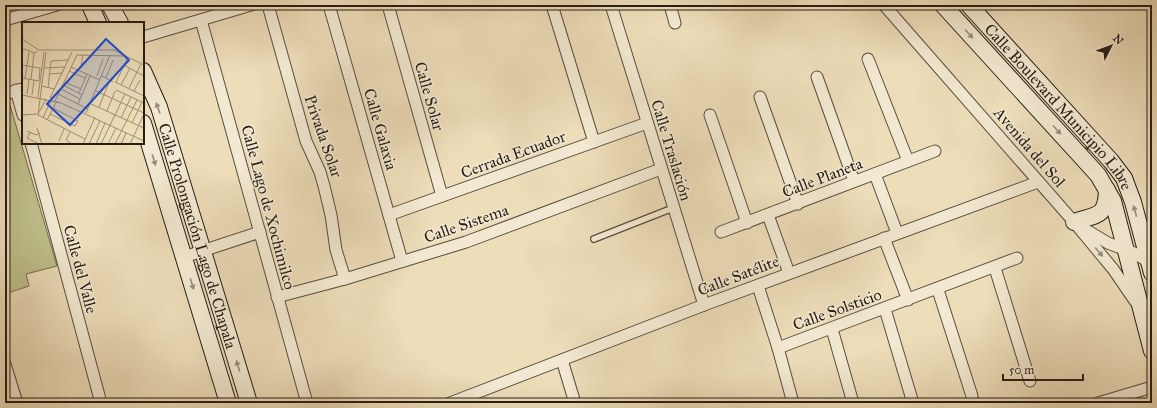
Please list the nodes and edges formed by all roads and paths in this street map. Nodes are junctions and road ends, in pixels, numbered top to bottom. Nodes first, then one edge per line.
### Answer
1 (57, 5) edge
2 (90, 5) edge
3 (110, 5) edge
4 (251, 5) edge
5 (268, 5) edge
6 (329, 5) edge
7 (388, 5) edge
8 (552, 5) edge
9 (611, 5) edge
10 (670, 5) edge
11 (884, 5) edge
12 (943, 5) edge
13 (969, 5) edge
14 (5, 20) edge
15 (201, 20) junction
16 (98, 22) edge
17 (119, 22) edge
18 (675, 23) dead end
19 (144, 37) edge
20 (868, 59) dead end
21 (144, 73) edge
22 (817, 77) dead end
23 (20, 90) edge
24 (5, 94) edge
25 (760, 98) dead end
26 (22, 107) edge
27 (710, 115) dead end
28 (647, 123) junction
29 (144, 125) edge
30 (594, 142) junction
31 (31, 144) edge
32 (935, 151) dead end
33 (908, 161) junction
34 (661, 169) junction
35 (875, 174) junction
36 (854, 181) junction
37 (1038, 182) junction
38 (1107, 188) junction
39 (442, 196) junction
40 (798, 204) junction
41 (673, 208) junction
42 (389, 215) junction
43 (768, 215) junction
44 (1074, 222) junction
45 (747, 223) junction
46 (260, 232) junction
47 (721, 232) dead end
48 (897, 233) junction
49 (884, 238) junction
50 (594, 239) dead end
51 (1126, 249) junction
52 (204, 250) junction
53 (184, 257) junction
54 (1017, 258) dead end
55 (402, 261) junction
56 (995, 268) junction
57 (1151, 268) edge
58 (789, 273) junction
59 (345, 279) junction
60 (758, 286) junction
61 (938, 290) junction
62 (277, 296) junction
63 (908, 300) junction
64 (704, 305) junction
65 (885, 309) junction
66 (1143, 317) junction
67 (832, 329) junction
68 (778, 348) junction
69 (1152, 351) edge
70 (562, 360) junction
71 (5, 364) edge
72 (1030, 381) dead end
73 (1152, 387) edge
74 (972, 396) dead end
75 (17, 403) edge
76 (101, 403) edge
77 (228, 403) edge
78 (249, 403) edge
79 (306, 403) edge
80 (450, 403) edge
81 (575, 403) edge
82 (793, 403) edge
83 (853, 403) edge
84 (913, 403) edge
85 (1098, 403) edge

1 - 14 street
2 - 16 main road
3 - 17 main road
4 - 15 street
5 - 59 street, Privada Solar
6 - 42 street, Calle Galaxia
7 - 39 street, Calle Solar
8 - 30 street
9 - 28 street, Calle Traslación
10 - 18 street
11 - 37 street, Avenida del Sol
12 -> 38 main road, Calle Boulevard Municipio Libre
57 -> 13 main road, Calle Boulevard Municipio Libre
15 - 19 street
15 - 46 street, Calle Lago de Xochimilco
20 - 33 street
52 -> 21 main road, Calle Prolongación Lago de Chapala
22 - 36 street
23 - 24 street
23 - 26 street
25 - 40 street
27 - 45 street
28 - 30 street, Cerrada Ecuador
28 - 34 street, Calle Traslación
29 -> 53 main road, Calle Prolongación Lago de Chapala
30 - 39 street, Cerrada Ecuador
31 - 76 street, Calle del Valle
32 - 33 street, Calle Planeta
33 - 35 street, Calle Planeta
34 - 41 street, Calle Traslación
34 - 55 street, Calle Sistema
35 - 36 street, Calle Planeta
35 - 48 street
36 - 40 street, Calle Planeta
37 - 44 street, Avenida del Sol
37 - 48 street, Calle Satélite
38 - 44 main road
38 - 51 main road, Calle Boulevard Municipio Libre
39 - 42 street, Cerrada Ecuador
40 - 43 street, Calle Planeta
41 - 50 lane
41 - 64 street, Calle Traslación
42 - 55 street, Calle Galaxia
43 - 45 street, Calle Planeta
43 - 58 street
44 - 51 street
44 -> 66 street, Avenida del Sol
45 - 47 street, Calle Planeta
46 - 52 street
46 - 62 street, Calle Lago de Xochimilco
48 - 49 street, Calle Satélite
49 - 58 street, Calle Satélite
49 - 63 street, Calle Solsticio
51 - 57 street
51 - 66 main road, Calle Boulevard Municipio Libre
52 - 53 street
78 -> 52 main road, Calle Prolongación Lago de Chapala
53 -> 77 main road, Calle Prolongación Lago de Chapala
54 - 56 street, Calle Solsticio
55 - 59 street, Calle Sistema
56 - 61 street, Calle Solsticio
56 - 72 street
58 - 60 street, Calle Satélite
59 - 62 street, Calle Sistema
60 - 64 street, Calle Satélite
60 - 68 street
61 - 63 street, Calle Solsticio
61 - 74 street
62 - 79 street, Calle Lago de Xochimilco
63 - 65 street, Calle Solsticio
64 - 70 street, Calle Satélite
65 - 67 street, Calle Solsticio
65 - 84 street
66 - 69 main road, Calle Boulevard Municipio Libre
67 - 68 street, Calle Solsticio
67 - 83 street
68 - 82 street
70 - 80 street, Calle Satélite
70 - 81 street
71 - 75 street
73 - 85 street

